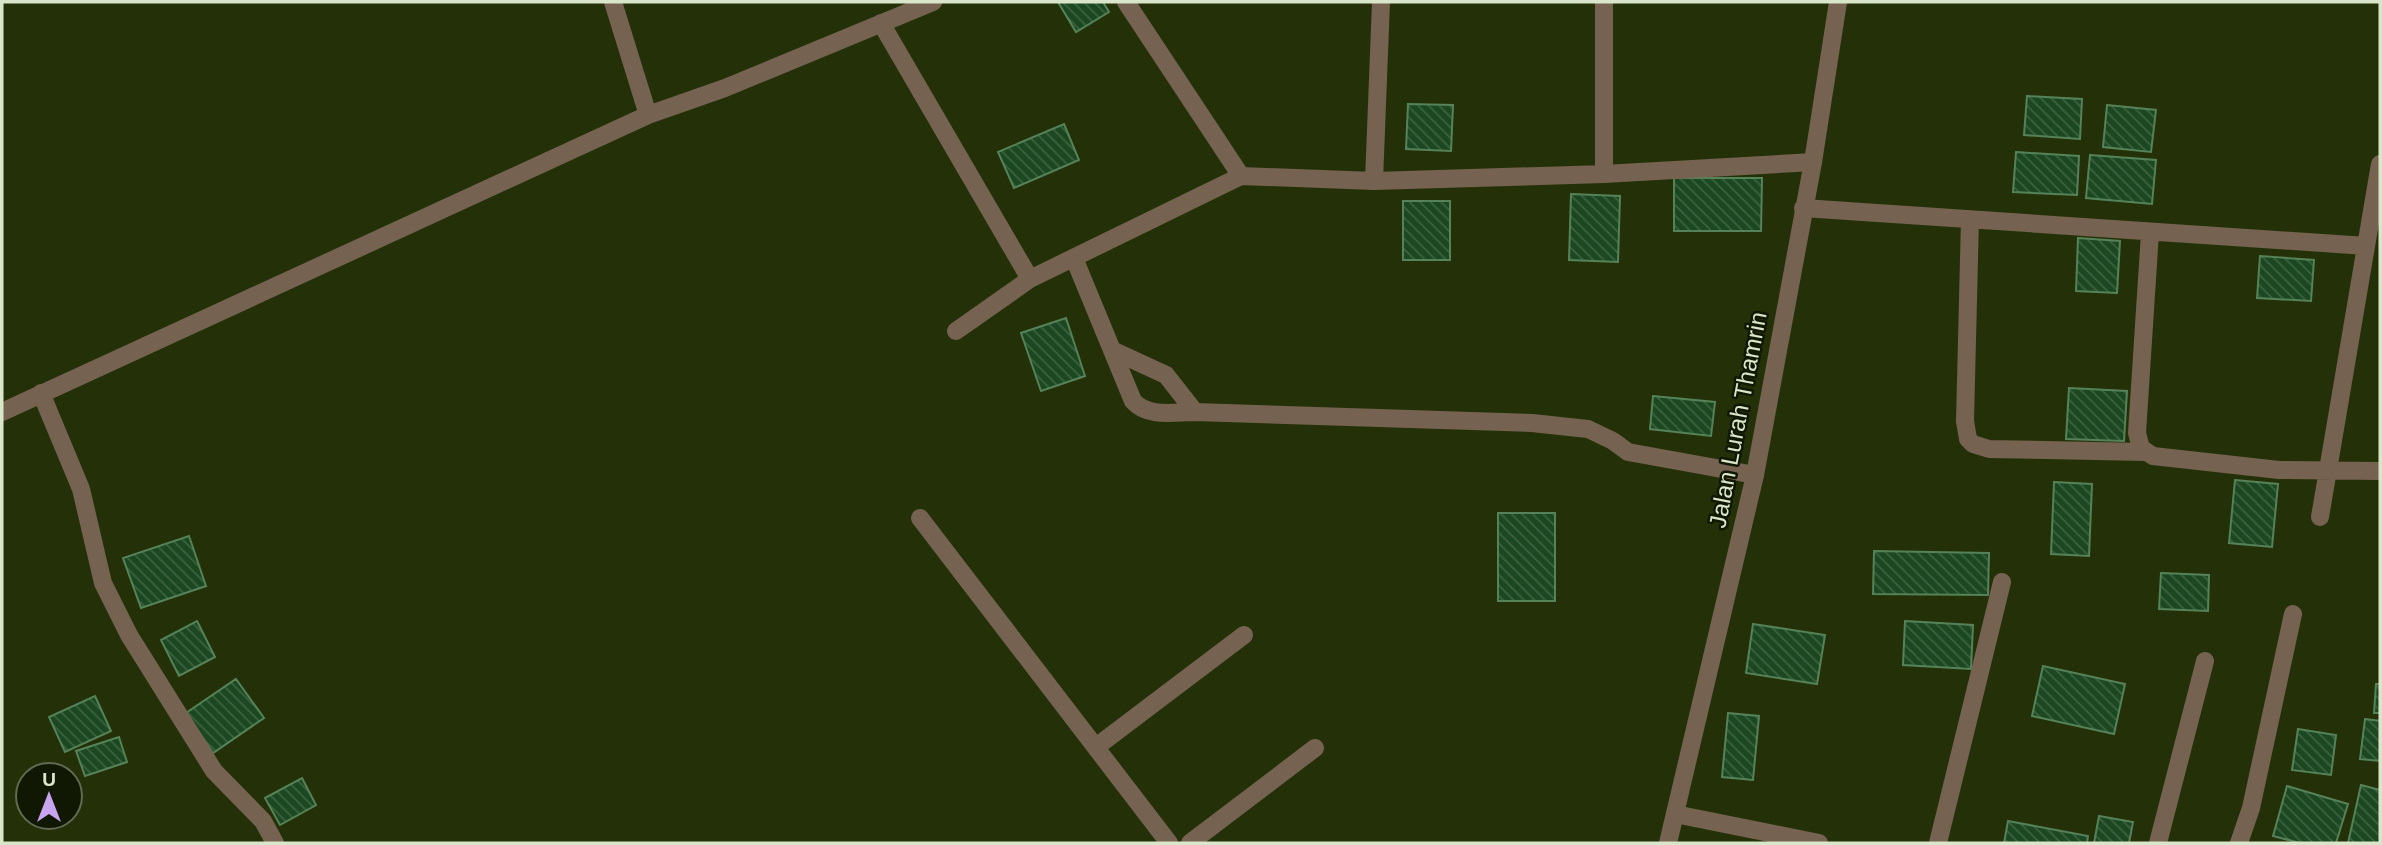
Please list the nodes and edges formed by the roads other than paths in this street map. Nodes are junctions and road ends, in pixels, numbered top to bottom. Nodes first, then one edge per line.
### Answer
1 (613, 2) edge
2 (933, 2) edge
3 (1126, 2) edge
4 (1381, 2) edge
5 (1604, 2) edge
6 (1838, 2) edge
7 (881, 23) junction
8 (648, 115) junction
9 (1814, 162) junction
10 (2380, 164) edge
11 (1604, 174) junction
12 (1241, 176) junction
13 (1374, 181) junction
14 (1803, 208) junction
15 (1970, 219) junction
16 (2150, 233) junction
17 (2366, 246) junction
18 (1074, 258) junction
19 (1030, 279) junction
20 (956, 331) dead end
21 (1114, 351) junction
22 (41, 393) junction
23 (2, 412) edge
24 (1195, 412) junction
25 (2146, 452) junction
26 (2328, 471) junction
27 (2380, 471) edge
28 (1755, 475) junction
29 (2320, 517) dead end
30 (920, 518) dead end
31 (2002, 582) dead end
32 (2293, 614) dead end
33 (1244, 635) dead end
34 (2204, 661) dead end
35 (1096, 747) junction
36 (1315, 748) dead end
37 (1675, 814) junction
38 (275, 843) edge
39 (1169, 843) edge
40 (1190, 843) edge
41 (1668, 843) edge
42 (1819, 843) edge
43 (1938, 843) edge
44 (2158, 843) edge
45 (2239, 843) edge

1 - 8 street
2 - 7 street
3 - 12 street
4 - 13 street
5 - 11 street
6 - 9 street, Jalan Lurah Thamrin
7 - 8 street
7 - 19 street
8 - 22 street
9 - 11 street
9 - 14 street, Jalan Lurah Thamrin
10 - 17 street
11 - 13 street
12 - 13 street
12 - 18 street
14 - 15 street
14 - 28 street, Jalan Lurah Thamrin
15 - 16 street
15 - 25 street
16 - 17 street
16 - 25 street
17 - 26 street
18 - 19 street
18 - 21 street
19 - 20 street
21 - 24 street
21 - 24 street
22 - 23 street
22 - 38 street
24 - 28 street
25 - 26 street
26 - 27 street
26 - 29 street
28 - 37 street, Jalan Lurah Thamrin
30 - 35 street
31 - 43 street
32 - 45 street
33 - 35 street
34 - 44 street
35 - 39 street
36 - 40 street
37 - 41 street, Jalan Lurah Thamrin
37 - 42 street

